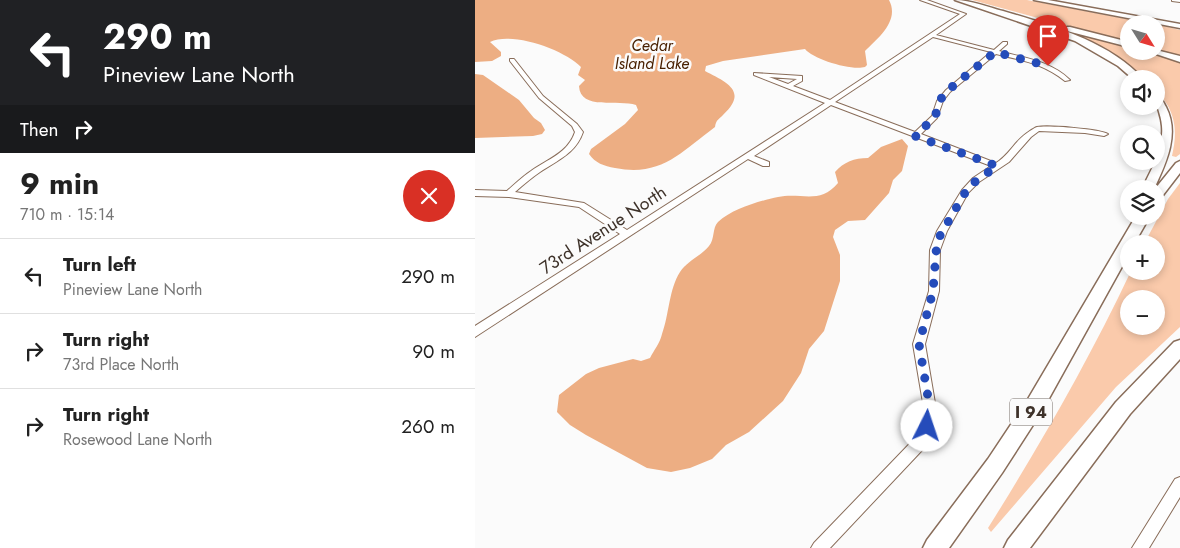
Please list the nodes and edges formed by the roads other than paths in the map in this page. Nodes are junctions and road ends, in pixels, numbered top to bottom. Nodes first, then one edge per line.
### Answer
1 (922, 0) edge
2 (958, 0) edge
3 (963, 0) edge
4 (1037, 0) edge
5 (1174, 0) edge
6 (1180, 1) edge
7 (1096, 11) junction
8 (1180, 26) edge
9 (1180, 29) edge
10 (933, 35) junction
11 (1005, 43) dead end
12 (1120, 43) edge
13 (995, 52) junction
14 (1165, 55) edge
15 (1180, 59) edge
16 (512, 60) dead end
17 (1127, 70) edge
18 (1067, 80) dead end
19 (789, 86) junction
20 (831, 102) junction
21 (1164, 115) edge
22 (1104, 134) dead end
23 (915, 136) junction
24 (748, 156) junction
25 (766, 164) dead end
26 (1180, 165) edge
27 (997, 166) junction
28 (1152, 180) edge
29 (1165, 184) edge
30 (475, 193) edge
31 (509, 194) junction
32 (1132, 225) edge
33 (1138, 225) edge
34 (627, 234) junction
35 (1113, 268) junction
36 (475, 332) edge
37 (1180, 347) edge
38 (1180, 484) edge
39 (819, 548) edge
40 (935, 548) edge
41 (1016, 548) edge
42 (1140, 548) edge

1 - 10 street, 73rd Avenue North
2 - 17 highway
3 - 12 highway
4 - 7 highway
5 - 6 street
7 - 8 highway
7 - 9 highway
10 - 13 street
10 - 20 street, 73rd Avenue North
11 - 13 street
13 - 18 street
13 - 23 street
14 - 15 highway
16 - 31 street
19 - 19 street
19 - 20 street
20 - 23 street
20 - 24 street, 73rd Avenue North
21 - 28 highway
22 - 27 street
23 - 27 street
24 - 25 street
24 - 34 street, 73rd Avenue North
26 - 29 highway
27 - 39 street
30 - 31 street
31 - 34 street
32 - 35 highway
33 - 35 highway, I 94
34 - 36 street, 73rd Avenue North
35 - 40 highway, I 94
37 - 41 highway
38 - 42 street

